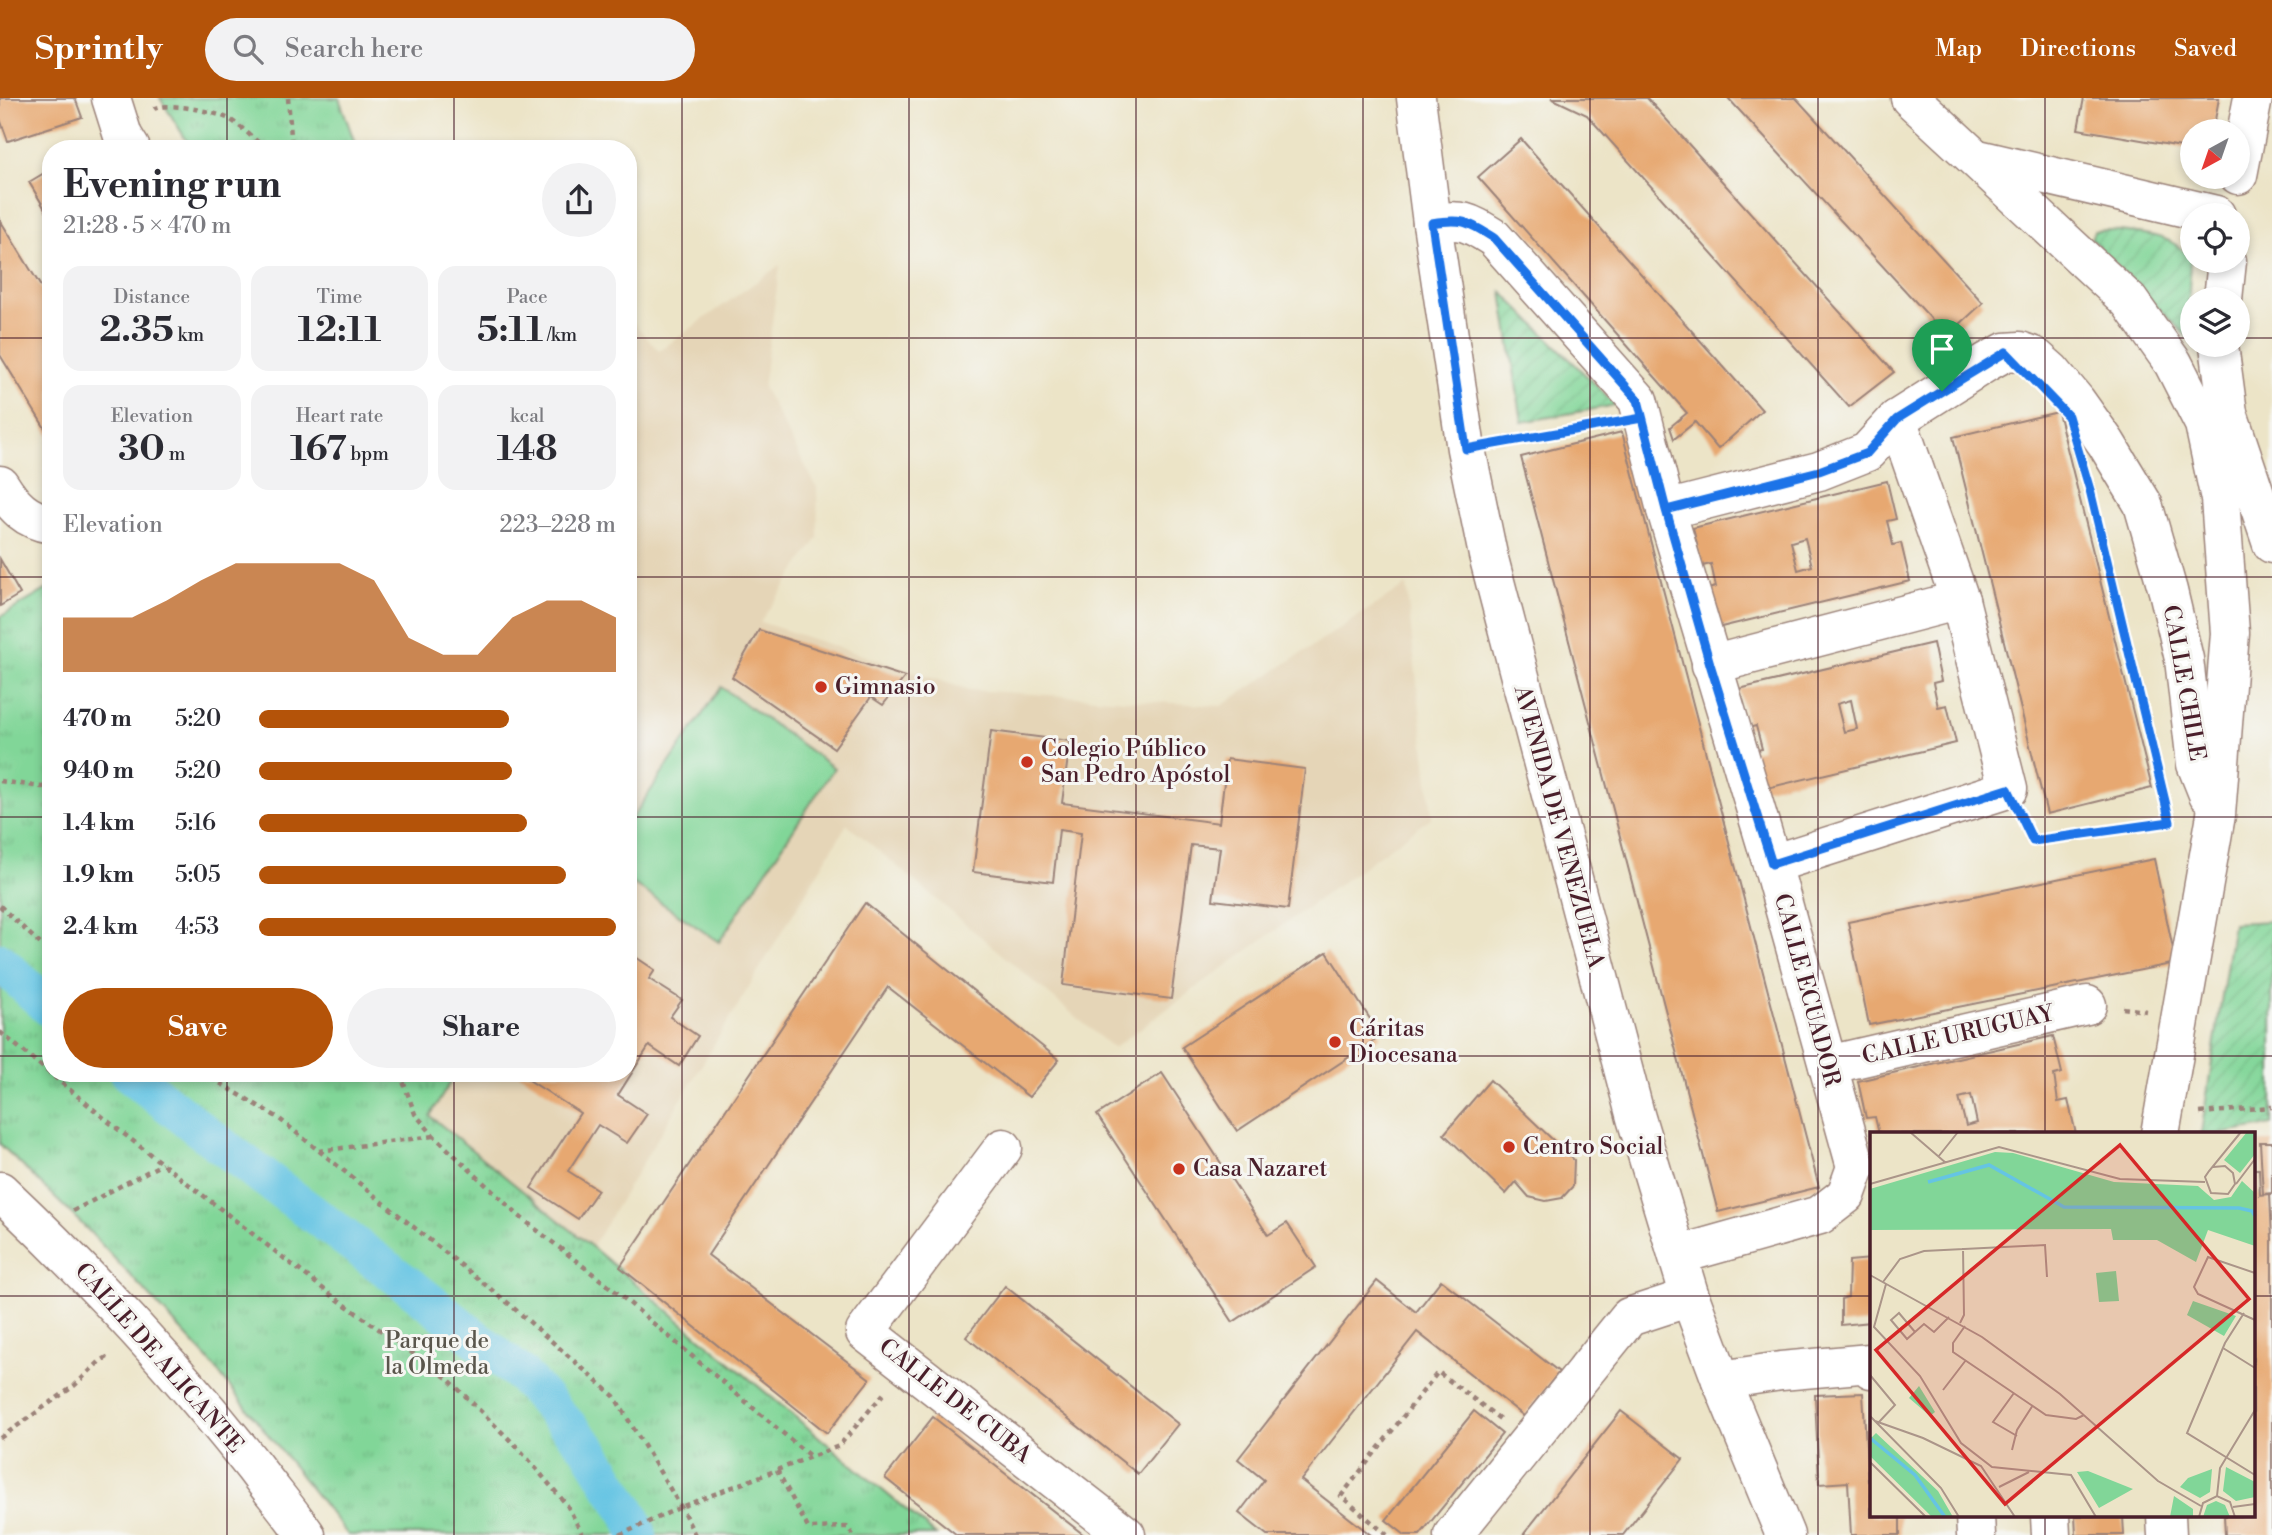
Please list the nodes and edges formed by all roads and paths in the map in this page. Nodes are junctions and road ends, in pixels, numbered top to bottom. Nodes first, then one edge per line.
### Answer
1 (288, 98) edge
2 (1416, 98) edge
3 (1910, 98) edge
4 (2253, 98) edge
5 (2249, 119) edge
6 (121, 125) edge
7 (255, 140) edge
8 (291, 140) edge
9 (1976, 159) junction
10 (2180, 207) edge
11 (1432, 223) junction
12 (2221, 357) edge
13 (1642, 418) junction
14 (1897, 419) junction
15 (1466, 449) junction
16 (0, 485) edge
17 (2090, 490) dead end
18 (1666, 510) junction
19 (42, 521) edge
20 (2272, 544) edge
21 (1960, 600) junction
22 (1710, 664) junction
23 (2154, 756) dead end
24 (0, 781) edge
25 (2161, 782) dead end
26 (42, 787) edge
27 (2008, 789) junction
28 (2216, 816) junction
29 (2170, 822) junction
30 (1772, 864) junction
31 (0, 906) edge
32 (42, 946) edge
33 (2087, 1005) joint
34 (2182, 1014) junction
35 (0, 1032) edge
36 (1828, 1065) junction
37 (42, 1066) edge
38 (61, 1082) edge
39 (219, 1082) edge
40 (403, 1082) edge
41 (2272, 1107) edge
42 (2162, 1125) edge
43 (434, 1136) junction
44 (1003, 1148) dead end
45 (318, 1151) junction
46 (162, 1164) junction
47 (0, 1191) edge
48 (40, 1228) junction
49 (1678, 1255) junction
50 (1690, 1297) junction
51 (144, 1335) junction
52 (1870, 1363) edge
53 (909, 1365) junction
54 (1721, 1381) junction
55 (0, 1438) edge
56 (1529, 1441) junction
57 (810, 1457) junction
58 (777, 1470) junction
59 (681, 1507) junction
60 (306, 1535) edge
61 (583, 1535) edge
62 (620, 1535) edge
63 (695, 1535) edge
64 (853, 1535) edge
65 (1126, 1535) edge
66 (1387, 1535) edge
67 (1453, 1535) edge
68 (1785, 1535) edge

1 - 8 path
2 - 11 street, AVENIDA DE VENEZUELA
3 - 9 street
4 - 5 street
6 - 7 path
9 - 10 street
9 - 28 street
11 - 13 street, CALLE ECUADOR
11 - 15 street, AVENIDA DE VENEZUELA
12 - 20 street
13 - 15 path
13 - 18 street, CALLE ECUADOR
14 - 18 street
14 - 21 street
14 - 28 street, CALLE CHILE
15 - 49 street, AVENIDA DE VENEZUELA
16 - 19 street
17 - 23 path
18 - 22 street, CALLE ECUADOR
21 - 22 street
21 - 27 street
22 - 30 street, CALLE ECUADOR
24 - 26 path
25 - 29 path
27 - 29 path
27 - 30 street
28 - 29 path
28 - 34 street
30 - 36 street, CALLE ECUADOR
31 - 32 path
33 - 34 path
33 - 36 street, CALLE URUGUAY
34 - 42 street
35 - 37 path
36 - 49 street, CALLE ECUADOR
38 - 46 path
39 - 45 path
40 - 43 path
41 - 42 path
43 - 45 path
43 - 57 path
44 - 53 street, CALLE DE CUBA
45 - 59 path
46 - 48 path
46 - 61 path
47 - 48 street, CALLE DE ALICANTE
48 - 51 street, CALLE DE ALICANTE
49 - 50 street, AVENIDA DE VENEZUELA
50 - 54 street, AVENIDA DE VENEZUELA
50 - 56 street
51 - 55 path
51 - 60 street, CALLE DE ALICANTE
52 - 54 street
53 - 57 path
53 - 65 street, CALLE DE CUBA
54 - 68 street, AVENIDA DE VENEZUELA
56 - 66 path
56 - 67 street
57 - 58 path
58 - 59 path
58 - 64 path
59 - 62 path
59 - 63 path

